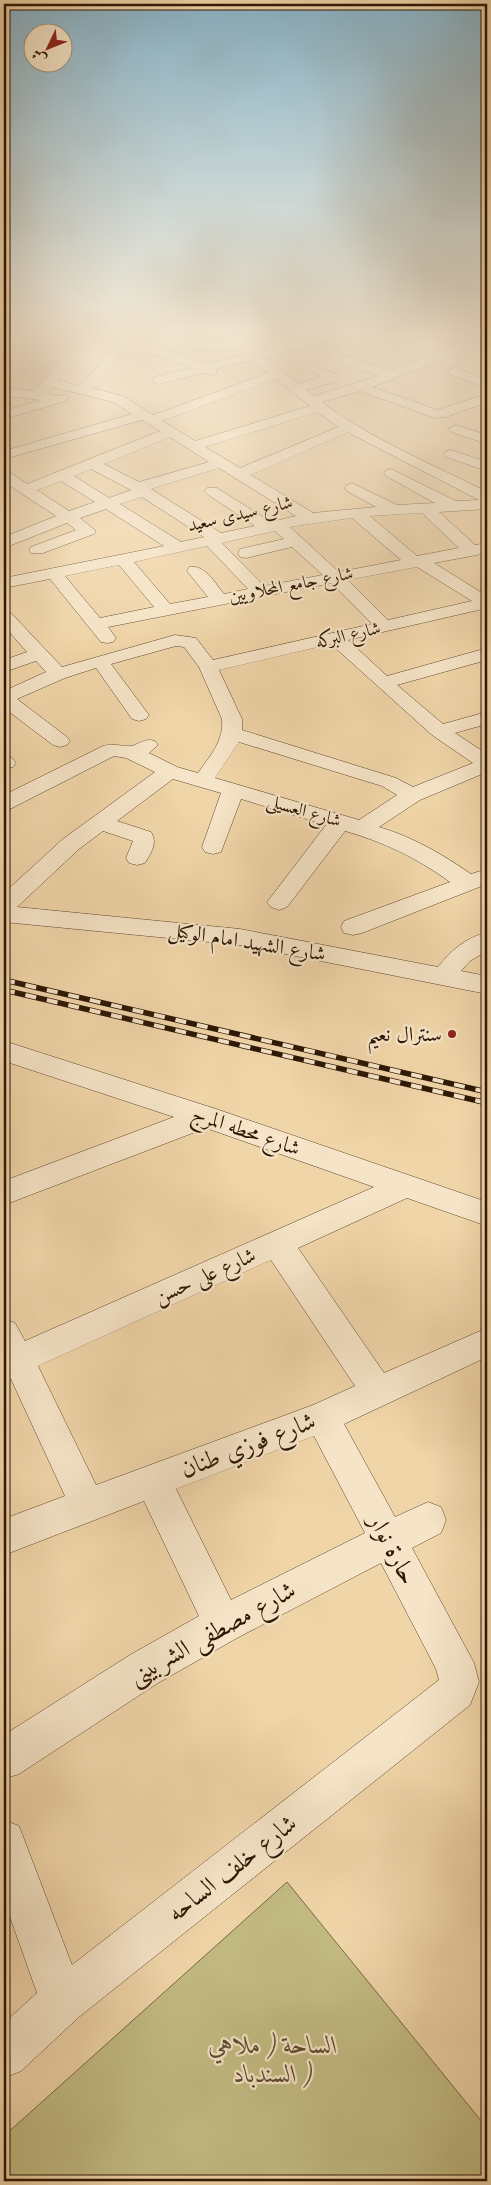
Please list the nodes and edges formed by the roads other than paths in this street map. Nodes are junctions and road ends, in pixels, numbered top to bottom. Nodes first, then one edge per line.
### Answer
1 (71, 436) edge
2 (160, 436) edge
3 (176, 436) edge
4 (226, 436) edge
5 (299, 436) edge
6 (328, 436) edge
7 (366, 436) edge
8 (312, 443) junction
9 (31, 446) junction
10 (192, 450) junction
11 (259, 451) dead end
12 (48, 454) dead end
13 (451, 454) dead end
14 (4, 455) edge
15 (274, 459) junction
16 (167, 462) dead end
17 (220, 463) junction
18 (93, 464) junction
19 (487, 467) edge
20 (187, 473) junction
21 (391, 473) dead end
22 (4, 475) edge
23 (238, 475) junction
24 (64, 476) junction
25 (352, 488) dead end
26 (25, 490) junction
27 (140, 490) junction
28 (212, 491) dead end
29 (487, 498) edge
30 (109, 503) junction
31 (487, 504) edge
32 (453, 506) junction
33 (426, 508) junction
34 (394, 510) junction
35 (356, 513) junction
36 (68, 517) junction
37 (310, 518) junction
38 (4, 525) edge
39 (274, 527) junction
40 (11, 540) edge
41 (215, 540) junction
42 (296, 541) junction
43 (178, 548) junction
44 (479, 549) edge
45 (36, 550) junction
46 (246, 553) dead end
47 (123, 559) junction
48 (416, 562) junction
49 (58, 571) junction
50 (195, 571) dead end
51 (335, 577) junction
52 (4, 582) edge
53 (259, 591) junction
54 (220, 599) junction
55 (487, 603) edge
56 (166, 610) junction
57 (5, 619) edge
58 (95, 624) junction
59 (384, 627) junction
60 (335, 638) junction
61 (40, 654) junction
62 (487, 654) edge
63 (120, 655) junction
64 (100, 661) junction
65 (4, 666) edge
66 (208, 667) junction
67 (58, 674) junction
68 (383, 683) junction
69 (4, 698) edge
70 (139, 715) dead end
71 (487, 718) edge
72 (439, 731) junction
73 (233, 734) junction
74 (60, 741) dead end
75 (487, 764) edge
76 (170, 771) junction
77 (202, 781) junction
78 (233, 790) junction
79 (412, 795) junction
80 (4, 803) edge
81 (99, 822) junction
82 (351, 825) junction
83 (213, 847) dead end
84 (137, 858) dead end
85 (478, 879) edge
86 (279, 902) dead end
87 (4, 906) edge
88 (4, 914) edge
89 (353, 927) dead end
90 (487, 940) edge
91 (444, 977) junction
92 (487, 985) edge
93 (9, 1057) edge
94 (206, 1117) junction
95 (405, 1186) junction
96 (4, 1191) edge
97 (487, 1214) edge
98 (277, 1243) junction
99 (487, 1342) edge
100 (9, 1353) edge
101 (378, 1392) junction
102 (322, 1417) junction
103 (152, 1481) junction
104 (87, 1505) junction
105 (428, 1520) dead end
106 (4, 1537) edge
107 (388, 1540) junction
108 (223, 1624) junction
109 (459, 1682) joint
110 (4, 1758) edge
111 (4, 1841) edge
112 (63, 2000) junction
113 (4, 2054) edge

1 - 9 street
2 - 18 street
3 - 10 street
4 - 10 street
5 - 8 street
6 - 8 street
7 - 29 street
8 - 15 street
9 - 12 street
9 - 14 street
10 - 17 street
11 - 15 street
13 - 19 street
15 - 23 street
16 - 20 street
17 - 20 street
17 - 23 street
18 - 24 street
18 - 27 street
20 - 27 street
21 - 32 street
22 - 26 street
23 - 37 street
24 - 26 street
24 - 30 street
25 - 34 street
26 - 36 street
27 - 30 street
27 - 41 street
28 - 39 street
30 - 36 street
30 - 43 street
31 - 32 street, شارع سيدى سعيد
32 - 33 street, شارع سيدى سعيد
33 - 34 street, شارع سيدى سعيد
33 - 44 street
34 - 35 street, شارع سيدى سعيد
35 - 37 street, شارع سيدى سعيد
35 - 48 street
36 - 40 street
36 - 45 street
37 - 39 street, شارع سيدى سعيد
38 - 40 street
39 - 41 street, شارع سيدى سعيد
39 - 42 street
40 - 45 street
41 - 43 street, شارع سيدى سعيد
41 - 53 street
42 - 46 street
42 - 51 street
43 - 47 street, شارع سيدى سعيد
44 - 48 street, شارع جامع المحلاويين
45 - 49 street
47 - 49 street, شارع سيدى سعيد
47 - 56 street
48 - 51 street, شارع جامع المحلاويين
48 - 55 street
49 - 52 street, شارع سيدى سعيد
49 - 58 street
50 - 54 street
51 - 53 street, شارع جامع المحلاويين
51 - 59 street
53 - 54 street, شارع جامع المحلاويين
54 - 56 street, شارع جامع المحلاويين
55 - 59 street, شارع البركه
56 - 58 street, شارع جامع المحلاويين
57 - 61 street
58 - 63 street
59 - 60 street, شارع البركه
60 - 66 street, شارع البركه
60 - 68 street
61 - 65 street
61 - 67 street
62 - 68 street
63 - 64 street
63 - 66 street
64 - 67 street
64 - 70 street
66 - 73 street
67 - 69 street
68 - 72 street
69 - 74 street
71 - 72 street
72 - 75 street
73 - 77 street
73 - 79 street
75 - 79 street
76 - 77 street, شارع العسيلى
76 - 80 street, شارع العسيلى
76 - 81 street
77 - 78 street, شارع العسيلى
78 - 82 street, شارع العسيلى
78 - 83 street
79 - 82 street
81 - 84 street
81 - 87 street
82 - 85 street, شارع العسيلى
82 - 86 street
85 - 89 street
88 - 91 street, شارع الشهيد امام الوكيل
90 - 91 street
91 - 92 street, شارع الشهيد امام الوكيل
93 - 94 street, شارع محطه المرج
94 - 95 street, شارع محطه المرج
94 - 96 street
95 - 97 street, شارع محطه المرج
95 - 98 street, شارع على حسن
98 - 100 street, شارع على حسن
98 - 101 street
99 - 101 street, شارع فوزي طنان
100 - 104 street
101 - 102 street, شارع فوزي طنان
102 - 103 street, شارع فوزي طنان
102 - 107 street, حارة نوار
103 - 104 street, شارع فوزي طنان
103 - 108 street
104 - 106 street, شارع فوزي طنان
105 - 107 street, شارع مصطفى الشربينى
107 - 108 street, شارع مصطفى الشربينى
107 - 109 street, حارة نوار
108 - 110 street, شارع مصطفى الشربينى
109 - 112 street, شارع خلف الساحه
111 - 112 street
112 - 113 street, شارع خلف الساحه

